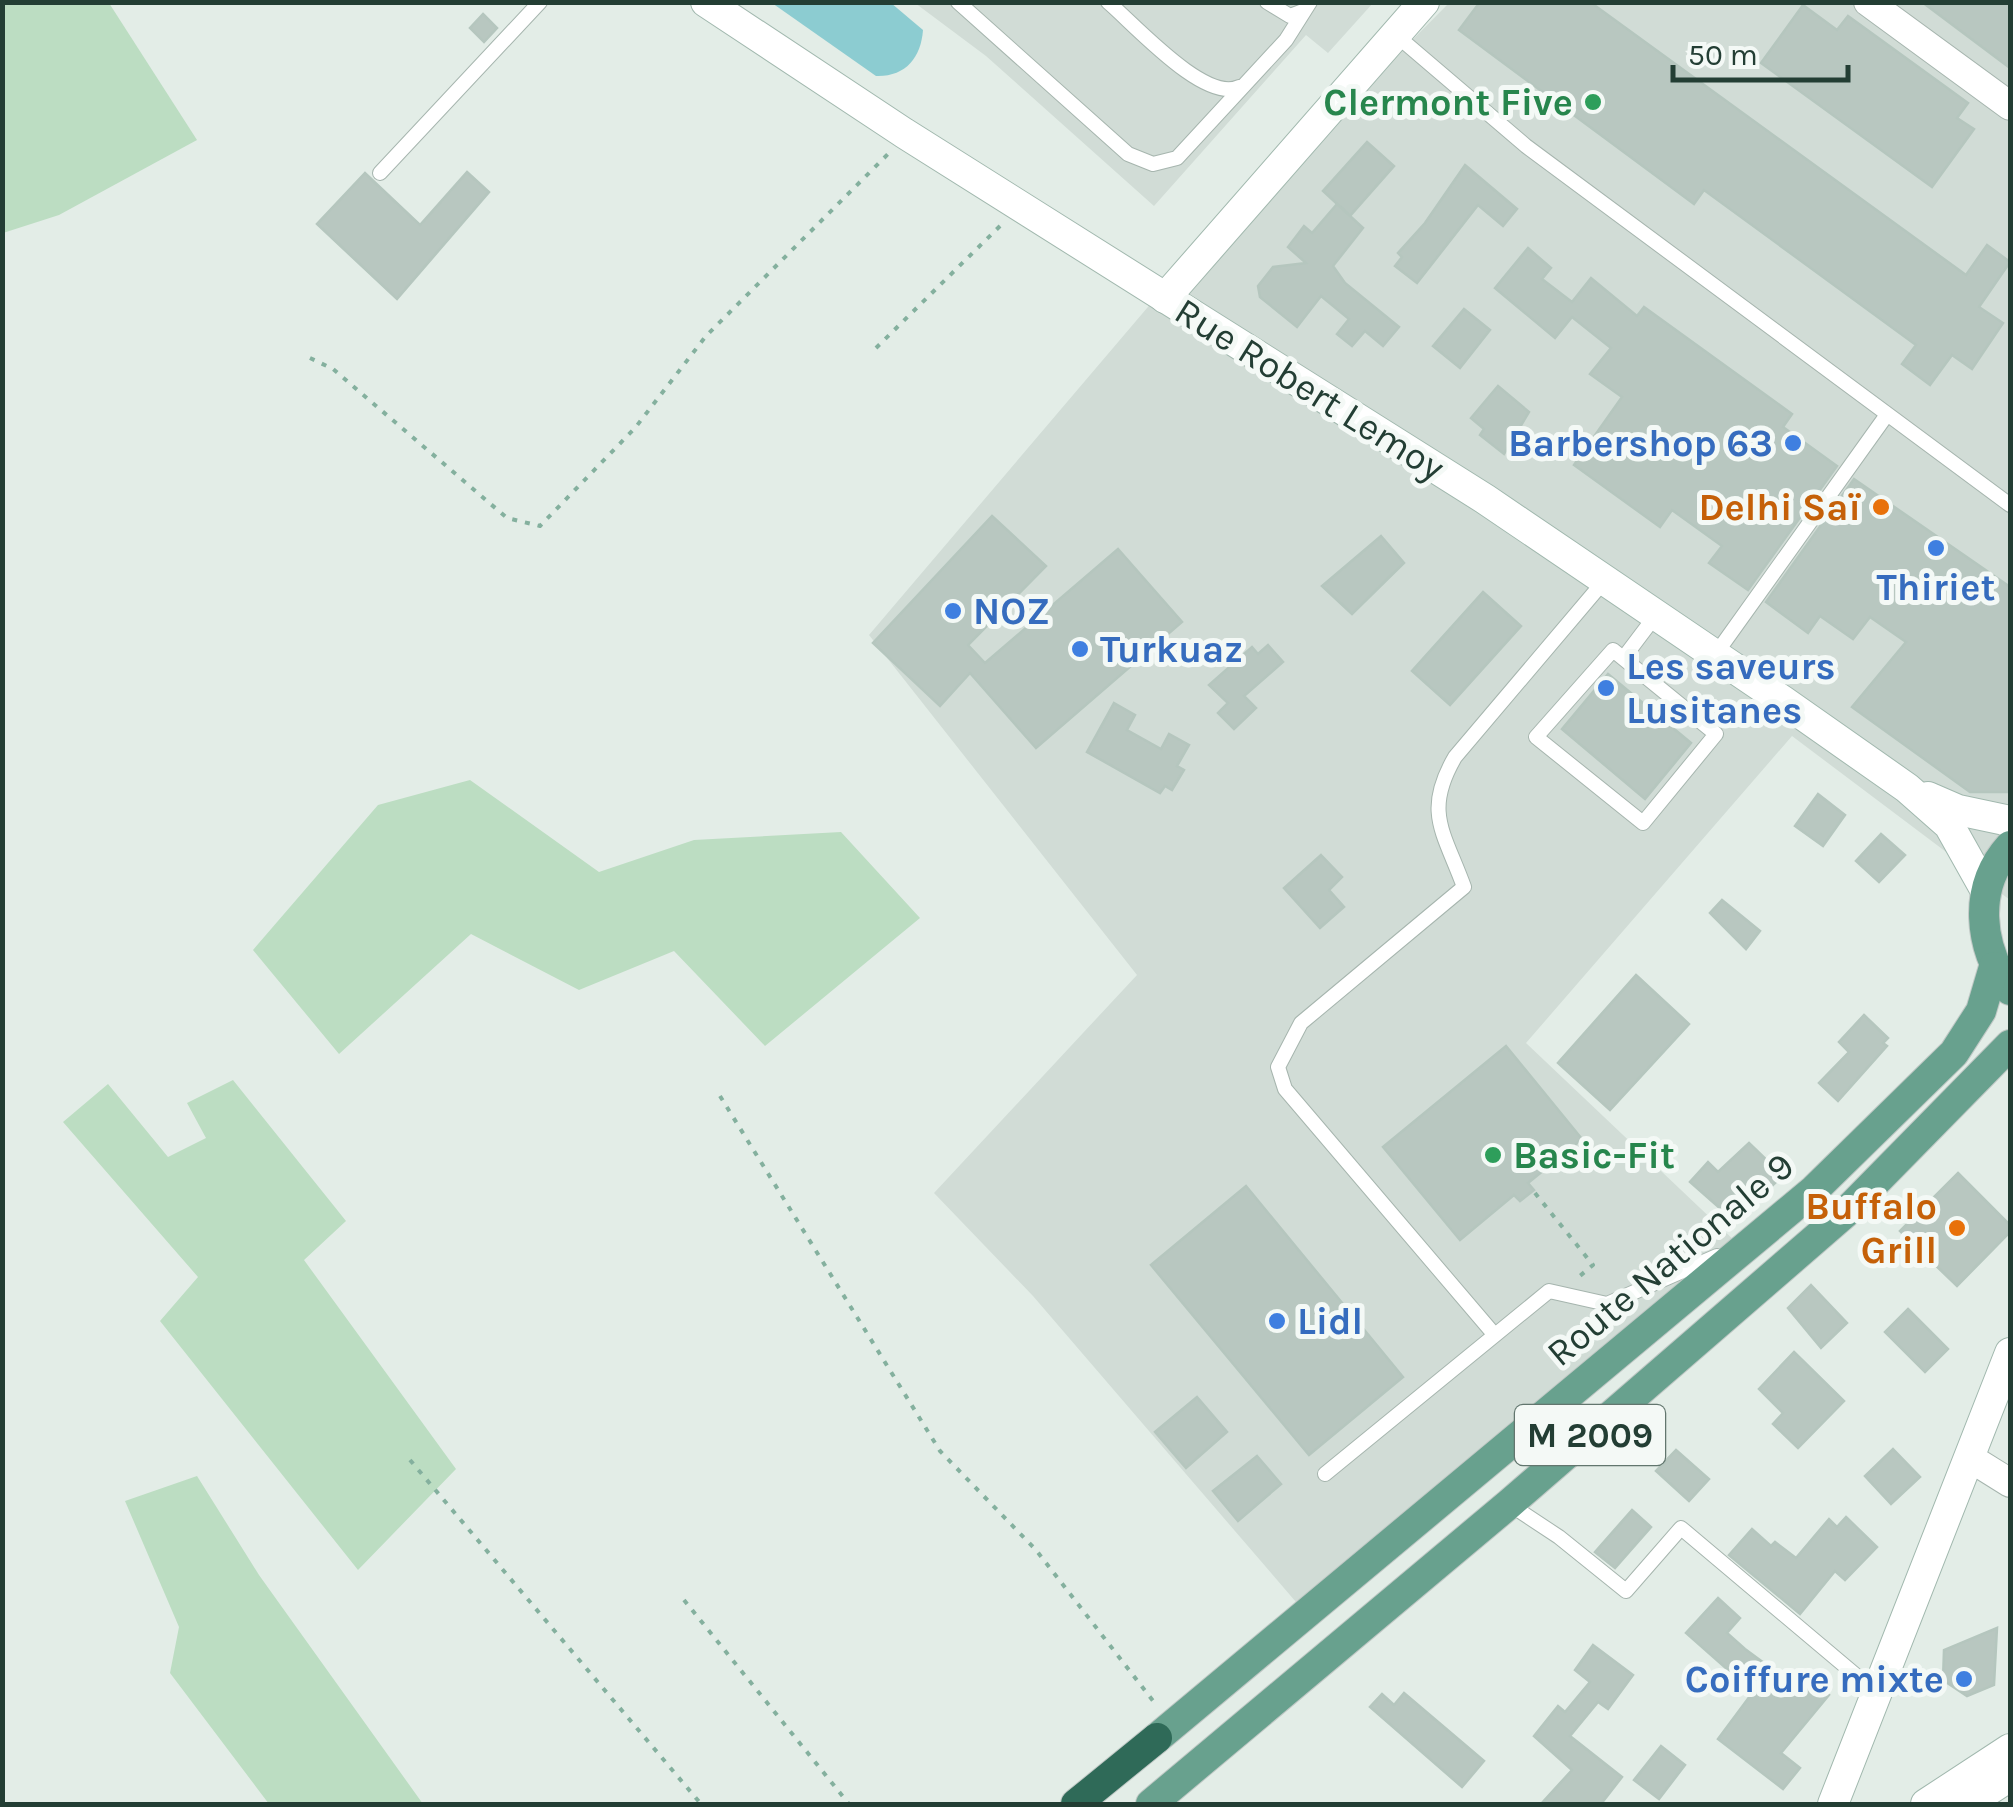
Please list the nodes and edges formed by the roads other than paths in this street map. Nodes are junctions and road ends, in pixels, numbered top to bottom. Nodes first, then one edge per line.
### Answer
1 (540, 2) edge
2 (706, 2) edge
3 (958, 2) edge
4 (1108, 2) edge
5 (1268, 2) edge
6 (1424, 2) edge
7 (1868, 2) edge
8 (1307, 7) edge
9 (1396, 35) junction
10 (1246, 83) junction
11 (2010, 106) edge
12 (380, 173) dead end
13 (1165, 298) junction
14 (1886, 416) junction
15 (2010, 505) edge
16 (1605, 580) junction
17 (1656, 615) junction
18 (1715, 655) junction
19 (1625, 656) junction
20 (1907, 788) junction
21 (2010, 822) edge
22 (2010, 846) edge
23 (1986, 890) junction
24 (2002, 979) edge
25 (2010, 1044) edge
26 (1767, 1230) junction
27 (1493, 1334) junction
28 (2010, 1354) edge
29 (1970, 1458) junction
30 (1324, 1474) dead end
31 (2010, 1483) edge
32 (1508, 1504) junction
33 (1878, 1693) junction
34 (1164, 1732) joint
35 (1857, 1744) junction
36 (2010, 1749) edge
37 (2010, 1776) edge
38 (1076, 1804) edge
39 (1151, 1804) edge
40 (1833, 1804) edge
41 (1855, 1804) edge
42 (1926, 1804) edge
43 (1967, 1804) edge

1 - 12 lane
2 - 13 main road, Rue Robert Lemoy
3 - 10 lane
4 - 10 lane
5 - 8 lane
6 - 9 main road
7 - 11 street
8 - 10 lane
9 - 13 main road
9 - 14 lane
13 - 16 main road, Rue Robert Lemoy
14 - 15 lane
14 - 18 lane
16 - 17 main road, Rue Robert Lemoy
16 - 27 lane
17 - 18 main road, Rue Robert Lemoy
17 - 19 lane
18 - 20 main road, Rue Robert Lemoy
19 - 19 lane
20 - 21 main road, Rue Robert Lemoy
20 - 23 main road, Rue Robert Lemoy
22 - 23 main road
23 - 24 main road
24 - 26 main road, Route Nationale 9 / M 2009
25 - 32 main road, M 2009
26 - 27 lane
26 - 34 main road, Route Nationale 9 / M 2009
27 - 30 lane
28 - 29 main road
29 - 31 street
29 - 33 main road
32 - 33 lane
32 - 39 main road, M 2009
33 - 35 main road
34 - 38 highway, Route Nationale 9 / M 2009
35 - 40 main road
35 - 41 main road
36 - 42 main road
37 - 43 main road

